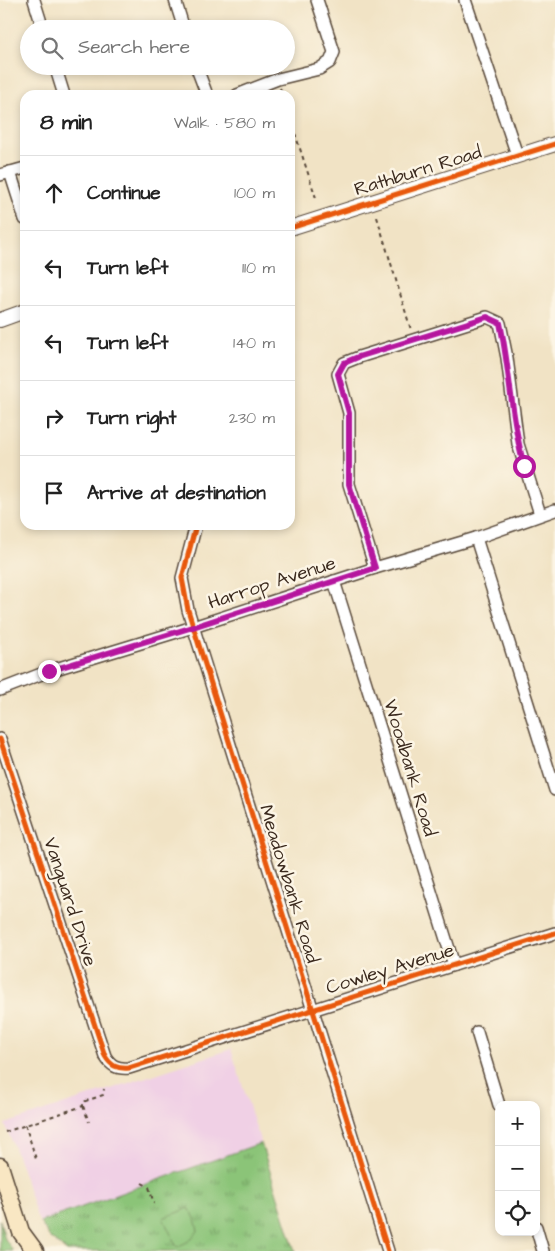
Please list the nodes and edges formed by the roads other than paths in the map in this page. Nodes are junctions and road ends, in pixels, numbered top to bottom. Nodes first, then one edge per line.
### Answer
1 (34, 0) edge
2 (175, 0) edge
3 (317, 0) edge
4 (465, 0) edge
5 (40, 20) edge
6 (181, 20) edge
7 (58, 75) edge
8 (199, 75) edge
9 (294, 75) edge
10 (295, 75) edge
11 (62, 90) edge
12 (205, 90) edge
13 (250, 90) edge
14 (555, 144) edge
15 (517, 155) junction
16 (20, 170) edge
17 (5, 174) edge
18 (20, 208) edge
19 (295, 226) edge
20 (20, 313) edge
21 (0, 320) edge
22 (555, 510) edge
23 (540, 514) junction
24 (195, 530) edge
25 (476, 538) junction
26 (375, 568) junction
27 (334, 581) junction
28 (193, 627) junction
29 (0, 690) edge
30 (0, 739) edge
31 (555, 790) edge
32 (555, 933) edge
33 (454, 965) junction
34 (312, 1008) junction
35 (477, 1032) dead end
36 (119, 1068) joint
37 (498, 1101) edge
38 (0, 1166) edge
39 (539, 1236) edge
40 (35, 1251) edge
41 (388, 1251) edge
42 (544, 1251) edge

1 - 5 street
2 - 6 street
3 - 10 street
4 - 15 street
7 - 11 street
8 - 12 street
9 - 13 street
14 - 15 street, Rathburn Road
15 - 19 street, Rathburn Road
16 - 17 street
17 - 18 street
20 - 21 street
22 - 23 street, Harrop Avenue
23 - 25 street, Harrop Avenue
23 - 26 street
24 - 28 street, Meadowbank Road
25 - 26 street, Harrop Avenue
25 - 31 street
26 - 27 street, Harrop Avenue
27 - 28 street, Harrop Avenue
27 - 33 street, Woodbank Road
28 - 29 street, Harrop Avenue
28 - 34 street, Meadowbank Road
30 - 36 street, Vanguard Drive
32 - 33 street, Cowley Avenue
33 - 34 street, Cowley Avenue
34 - 36 street, Cowley Avenue
34 - 41 street, Meadowbank Road
35 - 37 street
38 - 40 main road
39 - 42 street

